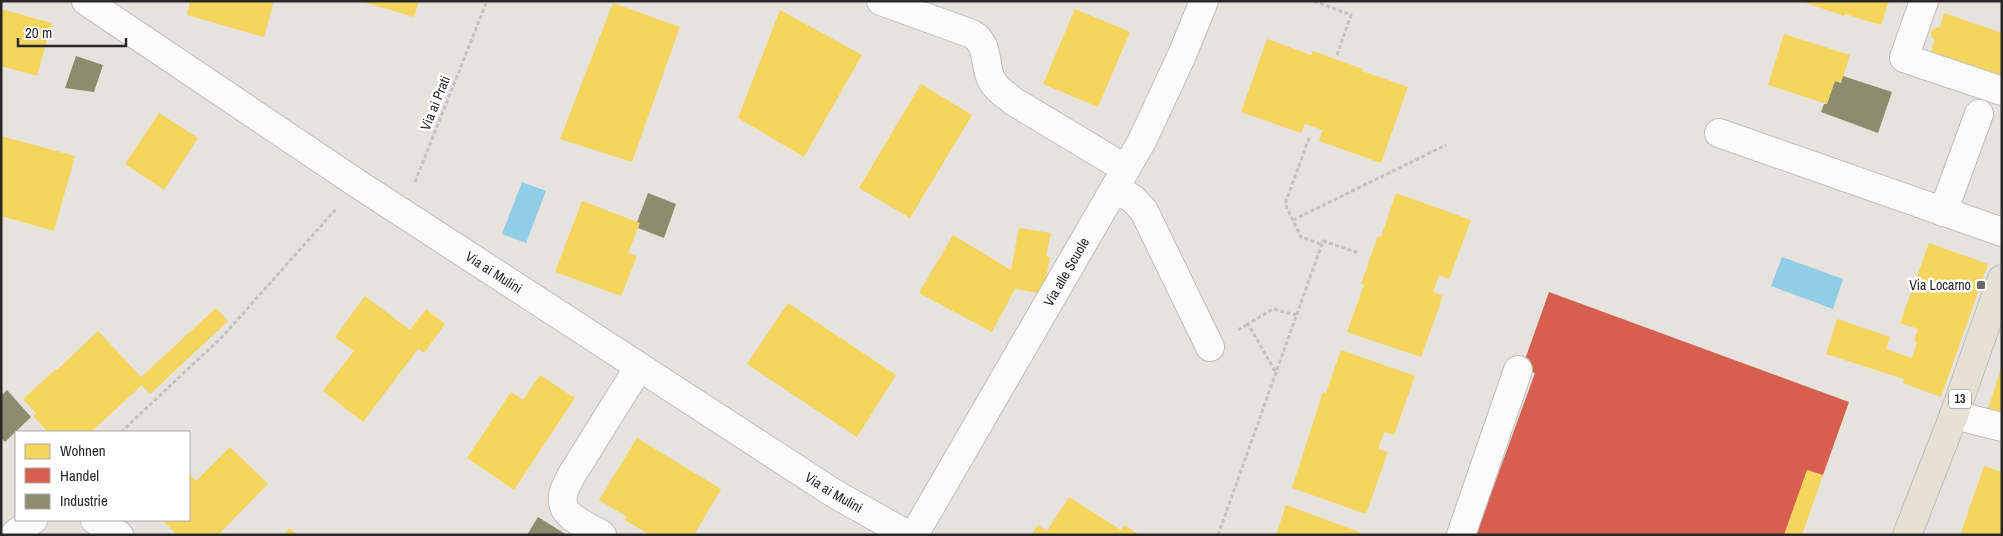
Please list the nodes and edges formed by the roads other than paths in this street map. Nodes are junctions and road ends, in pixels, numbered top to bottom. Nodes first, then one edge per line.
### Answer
1 (86, 1) edge
2 (881, 1) edge
3 (1204, 1) edge
4 (1924, 1) edge
5 (2002, 92) edge
6 (1979, 114) dead end
7 (1719, 133) dead end
8 (1120, 178) junction
9 (1943, 212) junction
10 (2002, 232) edge
11 (2002, 278) edge
12 (1210, 347) dead end
13 (639, 367) junction
14 (1518, 370) dead end
15 (1954, 416) junction
16 (2002, 427) edge
17 (32, 521) edge
18 (96, 521) edge
19 (14, 535) edge
20 (119, 535) edge
21 (602, 535) edge
22 (908, 535) edge
23 (914, 535) edge
24 (1461, 535) edge
25 (1907, 535) edge

1 - 13 street, Via ai Mulini
2 - 8 street
3 - 8 street, Via alle Scuole
4 - 5 street
6 - 9 street
7 - 9 street
8 - 12 street
8 - 23 street, Via alle Scuole
9 - 10 street
11 - 15 main road, 13
13 - 21 street
13 - 22 street, Via ai Mulini
14 - 24 street
15 - 16 street
15 - 25 main road, 13
17 - 19 street
18 - 20 street

